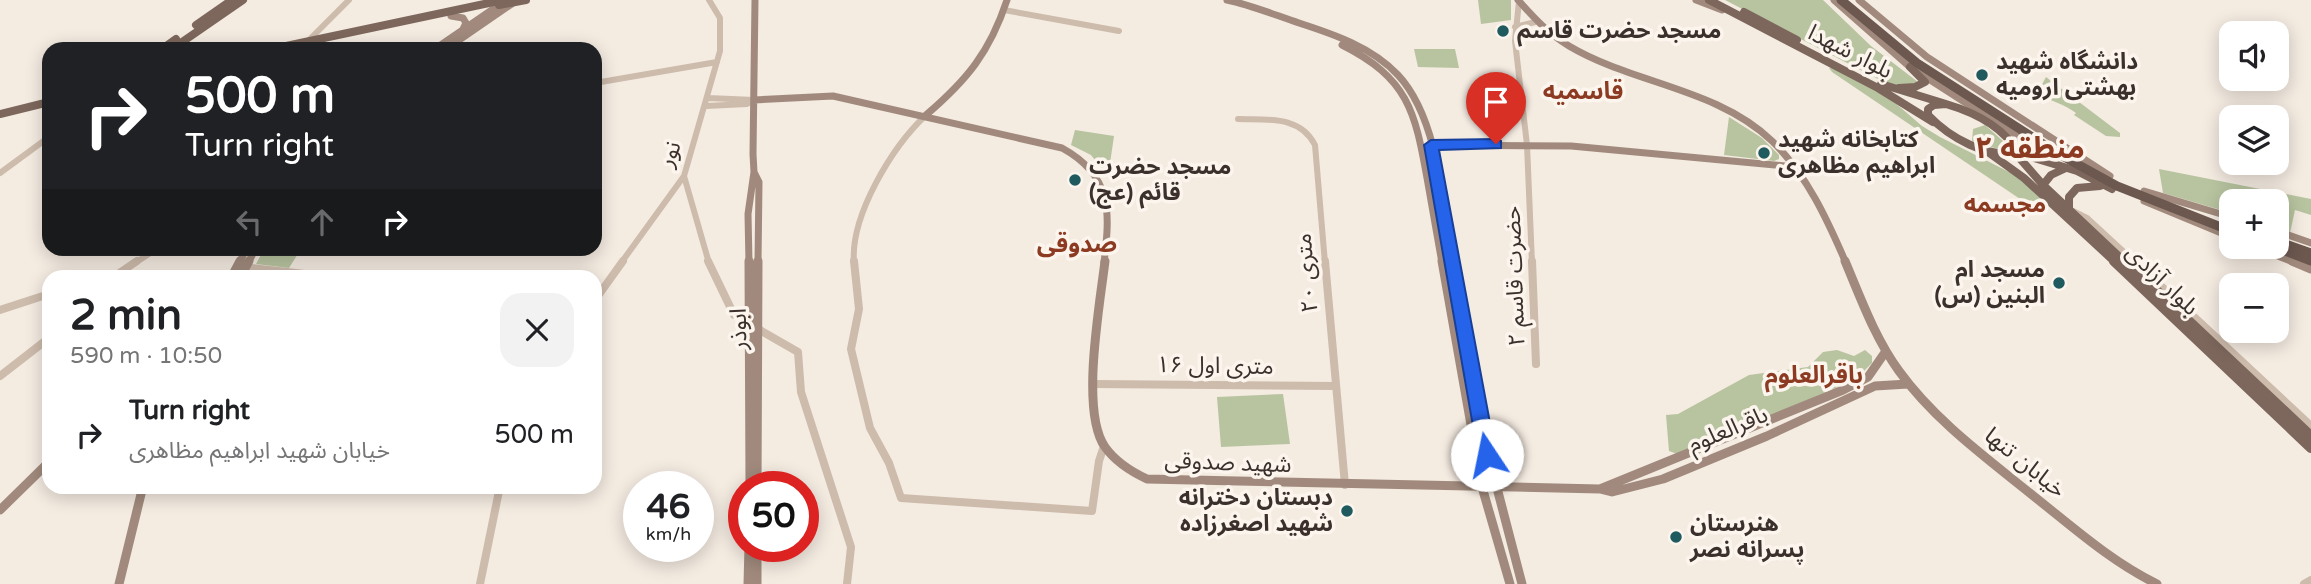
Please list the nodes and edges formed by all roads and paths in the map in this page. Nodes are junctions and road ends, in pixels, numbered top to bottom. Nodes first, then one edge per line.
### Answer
1 (232, 0) edge
2 (243, 0) edge
3 (349, 0) edge
4 (526, 0) edge
5 (709, 0) edge
6 (755, 0) edge
7 (1007, 0) edge
8 (1224, 0) edge
9 (1518, 0) edge
10 (1696, 0) edge
11 (1709, 0) edge
12 (1721, 0) edge
13 (1859, 0) edge
14 (508, 1) edge
15 (1843, 1) edge
16 (1004, 10) junction
17 (1736, 15) junction
18 (451, 16) junction
19 (1535, 22) junction
20 (1515, 27) junction
21 (463, 29) junction
22 (1119, 31) dead end
23 (172, 42) edge
24 (182, 42) edge
25 (310, 42) edge
26 (317, 42) edge
27 (318, 42) edge
28 (445, 42) edge
29 (455, 42) edge
30 (717, 62) junction
31 (1910, 66) junction
32 (602, 82) edge
33 (1888, 88) junction
34 (42, 98) edge
35 (754, 100) junction
36 (707, 102) junction
37 (42, 104) edge
38 (1946, 104) junction
39 (0, 108) edge
40 (0, 114) edge
41 (926, 115) junction
42 (1238, 119) dead end
43 (1933, 122) junction
44 (2008, 138) junction
45 (42, 142) edge
46 (1427, 145) junction
47 (1527, 145) junction
48 (1980, 147) junction
49 (2042, 152) joint
50 (2017, 153) junction
51 (1796, 167) junction
52 (2066, 167) junction
53 (0, 173) edge
54 (684, 176) junction
55 (2110, 176) junction
56 (2043, 186) junction
57 (2114, 187) junction
58 (2144, 191) junction
59 (2069, 208) junction
60 (2219, 213) edge
61 (2219, 225) edge
62 (2219, 226) edge
63 (2289, 235) edge
64 (2311, 243) edge
65 (2289, 245) edge
66 (2311, 253) edge
67 (2289, 255) edge
68 (146, 256) edge
69 (243, 256) edge
70 (252, 256) edge
71 (2289, 258) edge
72 (2311, 261) edge
73 (237, 267) junction
74 (247, 267) junction
75 (2311, 269) edge
76 (124, 270) edge
77 (235, 270) edge
78 (245, 270) edge
79 (272, 270) edge
80 (602, 290) edge
81 (42, 296) edge
82 (0, 310) edge
83 (754, 316) junction
84 (758, 329) junction
85 (42, 343) edge
86 (1886, 351) junction
87 (1536, 364) dead end
88 (0, 376) edge
89 (1093, 384) junction
90 (1908, 384) junction
91 (1336, 386) junction
92 (2310, 431) edge
93 (1104, 446) junction
94 (2311, 448) edge
95 (42, 470) edge
96 (750, 471) edge
97 (758, 471) edge
98 (1345, 485) junction
99 (1482, 487) junction
100 (1493, 487) junction
101 (1600, 489) junction
102 (141, 494) edge
103 (498, 494) edge
104 (0, 510) edge
105 (749, 562) edge
106 (757, 562) edge
107 (2311, 580) edge
108 (119, 584) edge
109 (480, 584) edge
110 (748, 584) edge
111 (757, 584) edge
112 (847, 584) edge
113 (1510, 584) edge
114 (1522, 584) edge
115 (2157, 584) edge
116 (2304, 584) edge

1 - 23 main road
2 - 24 main road
3 - 25 street
4 - 14 main road
5 - 30 street, نور
6 - 35 main road, ابوذر
7 - 16 main road
8 - 46 main road
9 - 19 main road, خیابان تنها
9 - 20 street
10 - 17 main road
11 - 17 main road, بلوار شهدا
12 - 33 main road, بلوار شهدا
13 - 55 main road
14 - 18 main road
14 - 21 main road
14 - 26 main road
14 - 29 main road
15 - 31 main road
15 - 55 highway
15 - 57 highway
16 - 22 street
16 - 41 main road
17 - 43 main road, بلوار شهدا
18 - 21 main road
18 - 27 main road
19 - 20 street
19 - 51 main road, خیابان تنها
20 - 47 street
21 - 28 main road
30 - 32 street
30 - 36 street, نور
31 - 33 main road
31 - 49 main road
33 - 38 main road, بلوار شهدا
34 - 39 main road
35 - 36 street
35 - 41 main road
35 - 83 main road, ابوذر
36 - 54 street, نور
37 - 40 main road
38 - 43 main road
38 - 44 main road, بلوار شهدا
41 - 89 main road
41 - 93 street
42 - 91 street, ۲۰ متری
43 - 48 main road, بلوار شهدا
44 - 49 main road, بلوار شهدا
44 - 50 main road, بلوار آزادی
45 - 53 street
46 - 47 main road
46 - 99 main road
46 - 100 main road
47 - 51 main road
47 - 87 street, ۲ حضرت قاسم
48 - 50 main road
48 - 94 main road, بلوار آزادی
50 - 52 main road
50 - 56 main road, بلوار آزادی
51 - 86 main road, خیابان تنها
52 - 56 main road
52 - 57 main road
54 - 80 street, نور
54 - 83 street
55 - 58 highway
56 - 59 main road, بلوار آزادی
57 - 59 main road
57 - 62 highway
58 - 60 main road
58 - 61 highway
59 - 92 main road, بلوار آزادی
63 - 64 main road
65 - 66 highway
67 - 72 highway
68 - 76 street
69 - 73 main road
70 - 74 main road
71 - 75 main road
73 - 74 street
73 - 77 main road
74 - 78 main road
74 - 79 street
81 - 82 street
83 - 84 main road, ابوذر
83 - 96 main road, ابوذر
84 - 97 main road, ابوذر
84 - 112 street
85 - 88 street
86 - 90 main road, خیابان تنها
86 - 101 main road, باقرالعلوم
89 - 91 street, ۱۶ متری اول
89 - 93 main road
90 - 101 main road, باقرالعلوم
90 - 115 main road, خیابان تنها
91 - 98 street, ۲۰ متری
93 - 98 main road, شهید صدوقی
95 - 104 main road
98 - 99 main road, شهید صدوقی
99 - 100 main road, شهید صدوقی
99 - 113 main road
100 - 101 main road, باقرالعلوم
100 - 114 main road
102 - 108 main road
103 - 109 street
105 - 110 main road
106 - 111 main road
107 - 116 street

